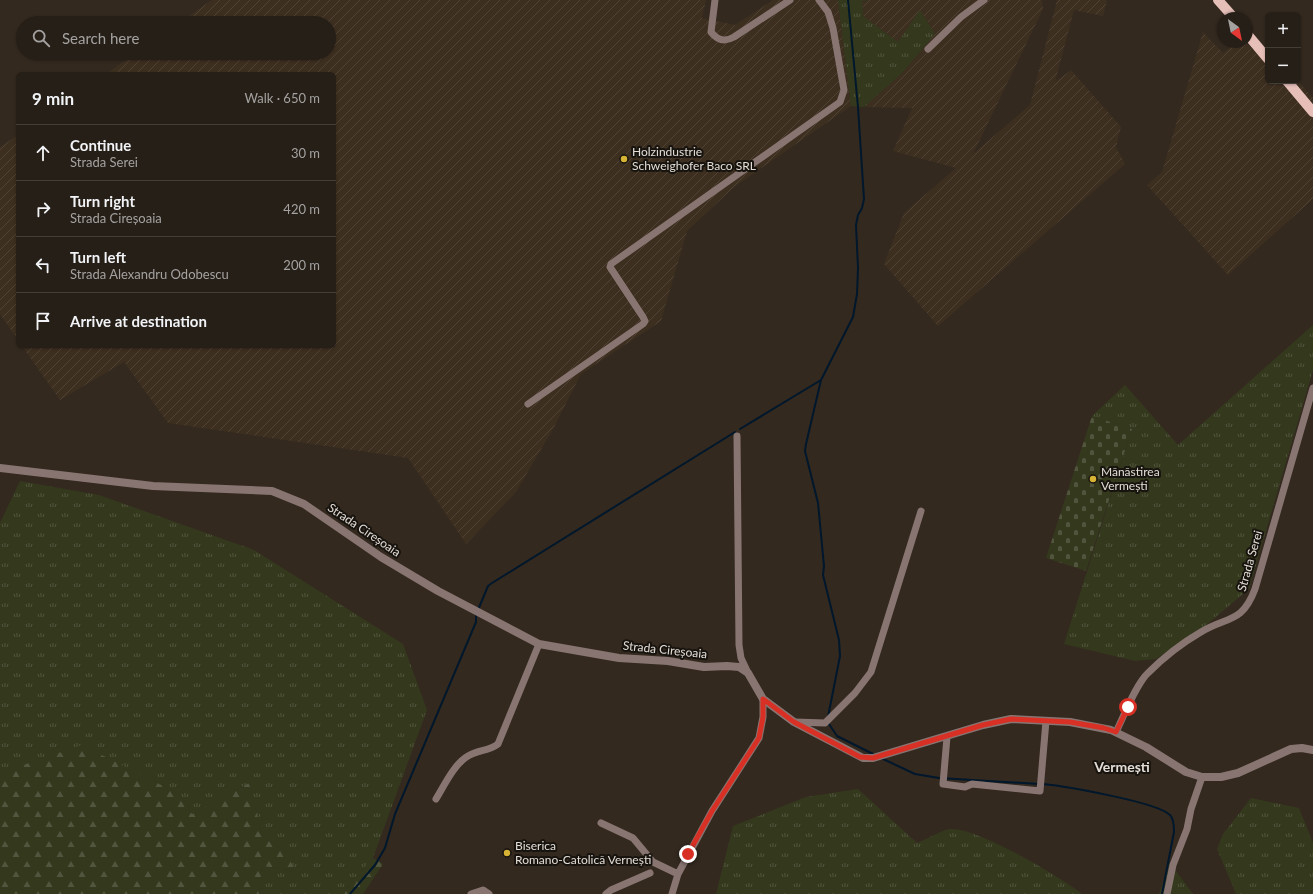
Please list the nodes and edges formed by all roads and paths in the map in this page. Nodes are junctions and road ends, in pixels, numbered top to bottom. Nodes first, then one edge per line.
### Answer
1 (715, 0) edge
2 (790, 0) edge
3 (819, 0) edge
4 (984, 0) edge
5 (1218, 0) edge
6 (1229, 12) edge
7 (1253, 41) edge
8 (928, 50) dead end
9 (1265, 55) edge
10 (1289, 84) edge
11 (1313, 112) edge
12 (1313, 388) edge
13 (528, 404) dead end
14 (737, 436) dead end
15 (0, 468) edge
16 (921, 511) dead end
17 (539, 644) junction
18 (748, 673) junction
19 (763, 699) junction
20 (1046, 721) junction
21 (794, 722) junction
22 (1116, 732) junction
23 (947, 737) junction
24 (1313, 750) edge
25 (1202, 777) junction
26 (436, 800) dead end
27 (601, 823) dead end
28 (650, 873) dead end
29 (678, 874) junction
30 (471, 894) edge
31 (489, 894) edge
32 (606, 894) edge
33 (672, 894) edge
34 (1167, 894) edge

1 - 2 street
3 - 13 street
4 - 8 street
5 - 6 main road
7 - 9 main road
10 - 11 main road
12 - 22 street, Strada Serei
14 - 18 street
15 - 17 street, Strada Cireșoaia
16 - 21 street
17 - 18 street, Strada Cireșoaia
17 - 26 street
18 - 19 street
19 - 21 street
19 - 29 street
20 - 22 street
20 - 23 street
20 - 23 street
21 - 23 street
22 - 25 street
24 - 25 street
25 - 34 street
27 - 29 street
28 - 32 street
29 - 33 street
30 - 31 street

